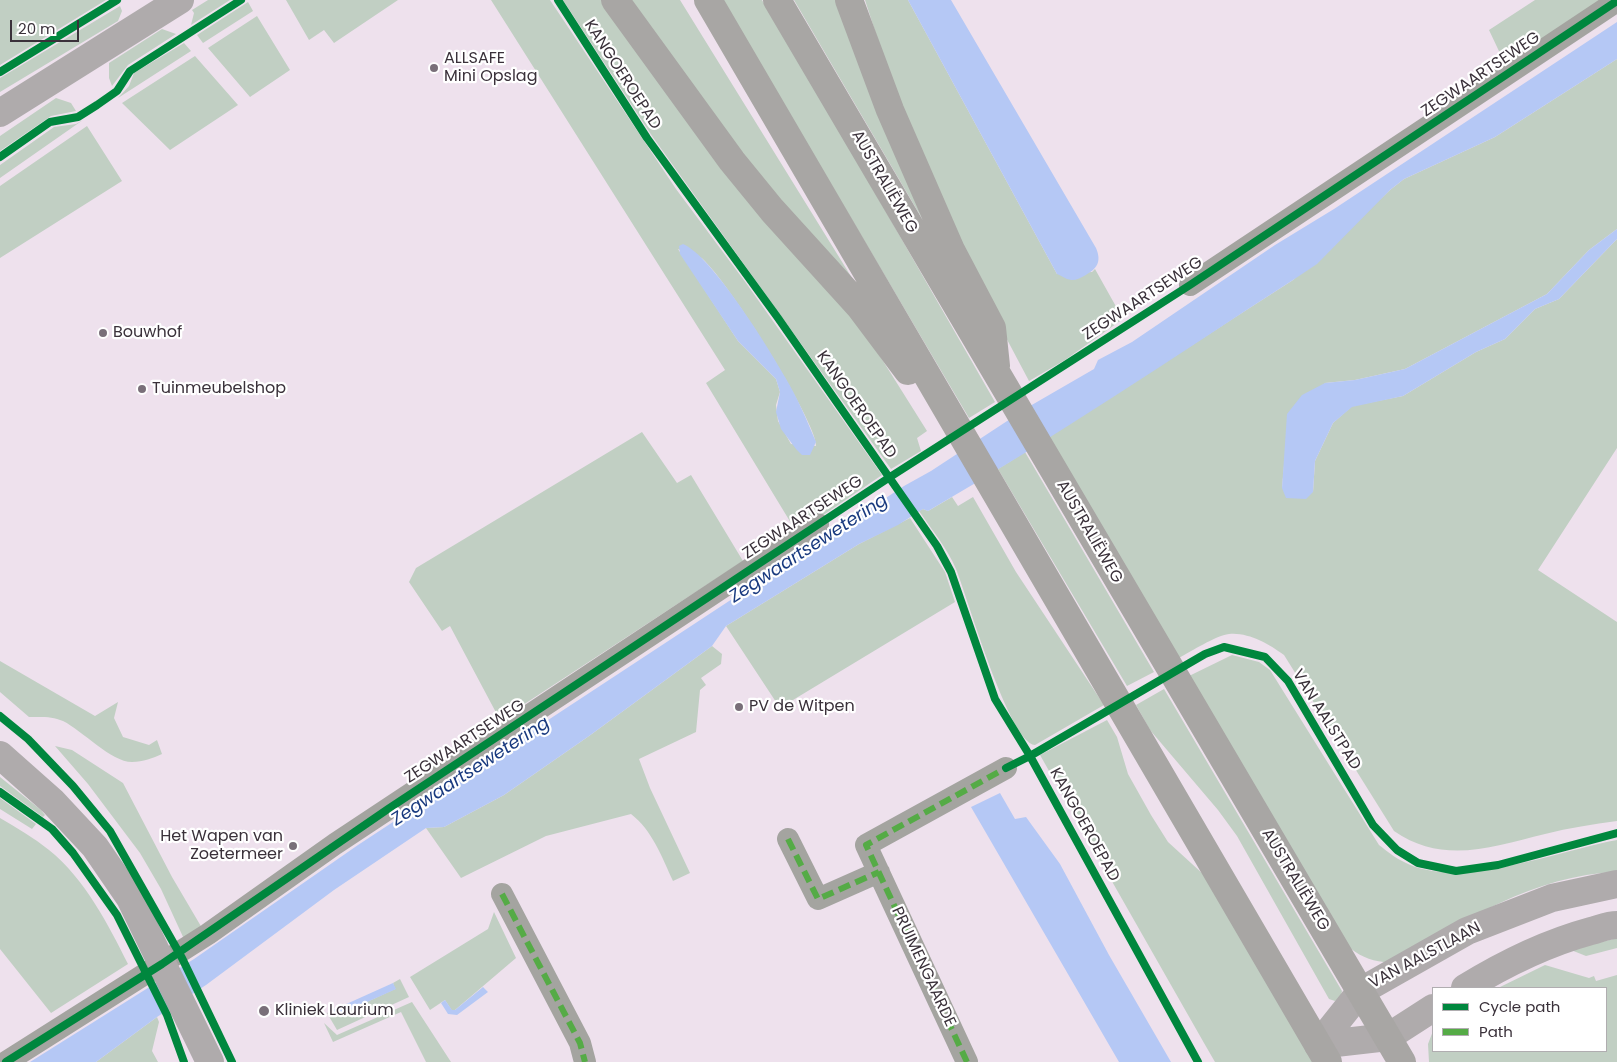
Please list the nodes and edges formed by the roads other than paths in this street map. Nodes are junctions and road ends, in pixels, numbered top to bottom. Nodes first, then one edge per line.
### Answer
1 (180, 0) edge
2 (615, 0) edge
3 (708, 0) edge
4 (777, 0) edge
5 (849, 0) edge
6 (1617, 1) edge
7 (0, 113) edge
8 (1190, 285) dead end
9 (1000, 381) junction
10 (946, 408) junction
11 (818, 524) dead end
12 (0, 755) edge
13 (1006, 768) dead end
14 (788, 839) dead end
15 (879, 872) junction
16 (1617, 884) edge
17 (502, 894) dead end
18 (1617, 925) edge
19 (164, 967) junction
20 (1467, 987) edge
21 (1361, 990) junction
22 (1432, 1009) edge
23 (1388, 1037) junction
24 (1323, 1053) edge
25 (6, 1062) edge
26 (210, 1062) edge
27 (584, 1062) edge
28 (967, 1062) edge
29 (1402, 1062) edge

1 - 7 street
2 - 10 main road
3 - 10 main road
4 - 9 main road, AUSTRALIËWEG
5 - 9 main road
6 - 8 street, ZEGWAARTSEWEG
9 - 21 main road, AUSTRALIËWEG
10 - 24 main road
11 - 19 street, ZEGWAARTSEWEG
12 - 19 street
13 - 15 street, PRUIMENGAARDE
14 - 15 street
15 - 28 street, PRUIMENGAARDE
16 - 21 street, VAN AALSTLAAN
17 - 27 street
18 - 20 street
19 - 25 street, ZEGWAARTSEWEG
19 - 26 street
21 - 23 main road, AUSTRALIËWEG
21 - 24 street, VAN AALSTLAAN
22 - 23 street
23 - 24 street
23 - 29 main road, AUSTRALIËWEG

